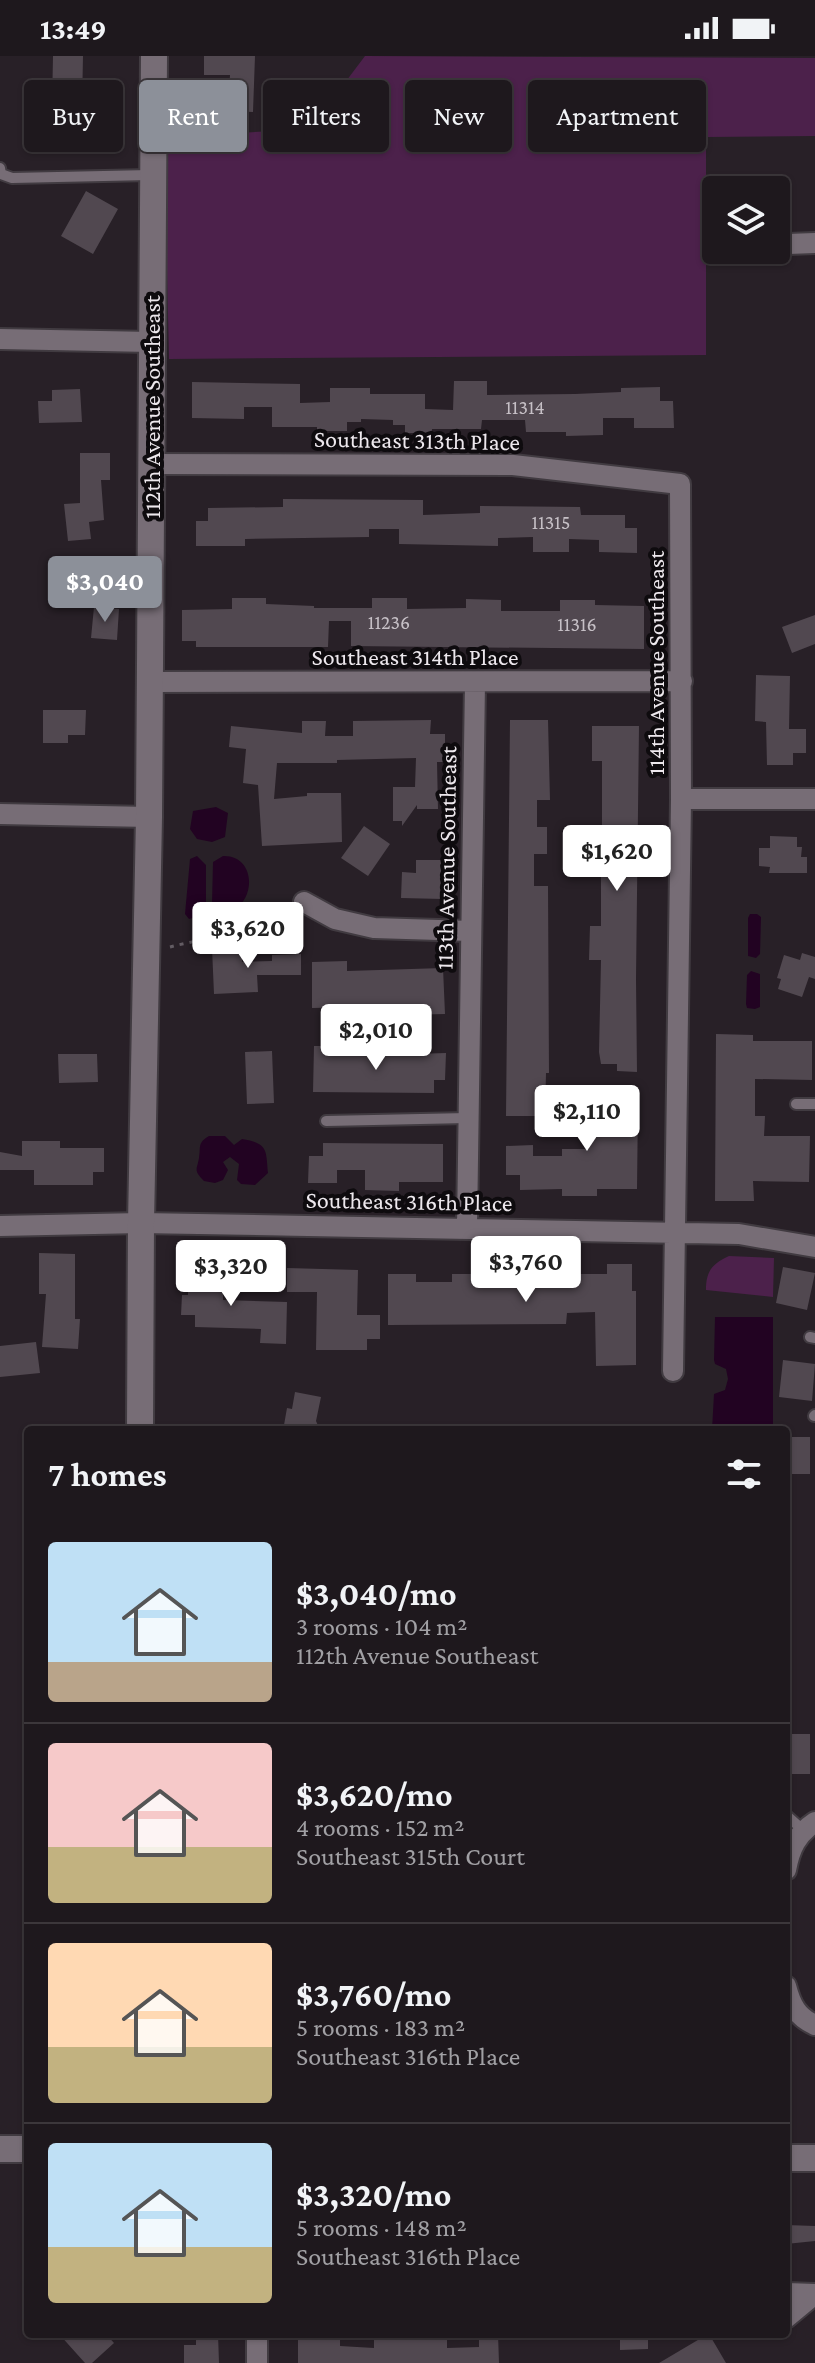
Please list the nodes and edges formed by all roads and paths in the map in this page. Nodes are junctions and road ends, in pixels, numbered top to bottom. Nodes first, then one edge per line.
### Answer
1 (154, 56) edge
2 (0, 168) edge
3 (152, 175) junction
4 (815, 243) edge
5 (790, 244) edge
6 (0, 339) edge
7 (151, 342) junction
8 (151, 464) junction
9 (680, 484) joint
10 (682, 681) junction
11 (149, 682) junction
12 (475, 682) junction
13 (681, 799) junction
14 (815, 799) edge
15 (0, 814) edge
16 (149, 817) junction
17 (304, 902) joint
18 (471, 931) junction
19 (146, 952) junction
20 (796, 1104) dead end
21 (815, 1104) edge
22 (468, 1118) junction
23 (326, 1121) dead end
24 (141, 1223) junction
25 (2, 1226) edge
26 (467, 1227) junction
27 (674, 1234) junction
28 (0, 1246) edge
29 (815, 1247) edge
30 (673, 1371) dead end
31 (140, 1426) edge
32 (790, 1817) edge
33 (809, 1826) edge
34 (790, 1856) edge
35 (790, 1998) edge
36 (808, 2022) edge
37 (0, 2149) edge
38 (24, 2149) edge
39 (790, 2158) edge
40 (815, 2158) edge
41 (790, 2293) edge
42 (790, 2315) edge
43 (257, 2338) edge
44 (257, 2363) edge

1 - 3 street, 112th Avenue Southeast
2 - 3 lane
3 - 7 street, 112th Avenue Southeast
4 - 5 street
6 - 7 street
7 - 8 street, 112th Avenue Southeast
8 - 9 street, Southeast 313th Place
8 - 11 street, 112th Avenue Southeast
9 - 10 street, 114th Avenue Southeast
10 - 12 street, Southeast 314th Place
10 - 13 street, 114th Avenue Southeast
11 - 12 street, Southeast 314th Place
11 - 16 street, 112th Avenue Southeast
12 - 18 street, 113th Avenue Southeast
13 - 14 street
13 - 27 street, 114th Avenue Southeast
15 - 16 street
16 - 19 street, 112th Avenue Southeast
17 - 18 street
17 - 19 path
18 - 22 street, 113th Avenue Southeast
19 - 24 street, 112th Avenue Southeast
20 - 21 lane
22 - 23 lane
22 - 26 street, 113th Avenue Southeast
24 - 25 street, Southeast 316th Place
24 - 26 street, Southeast 316th Place
24 - 31 street, 112th Avenue Southeast
25 - 28 street
26 - 27 street, Southeast 316th Place
27 - 29 street, Southeast 316th Place
27 - 30 street, 114th Avenue Southeast
32 - 33 lane
33 - 34 street
35 - 36 street
37 - 38 street
39 - 40 street
41 - 42 street
43 - 44 street

